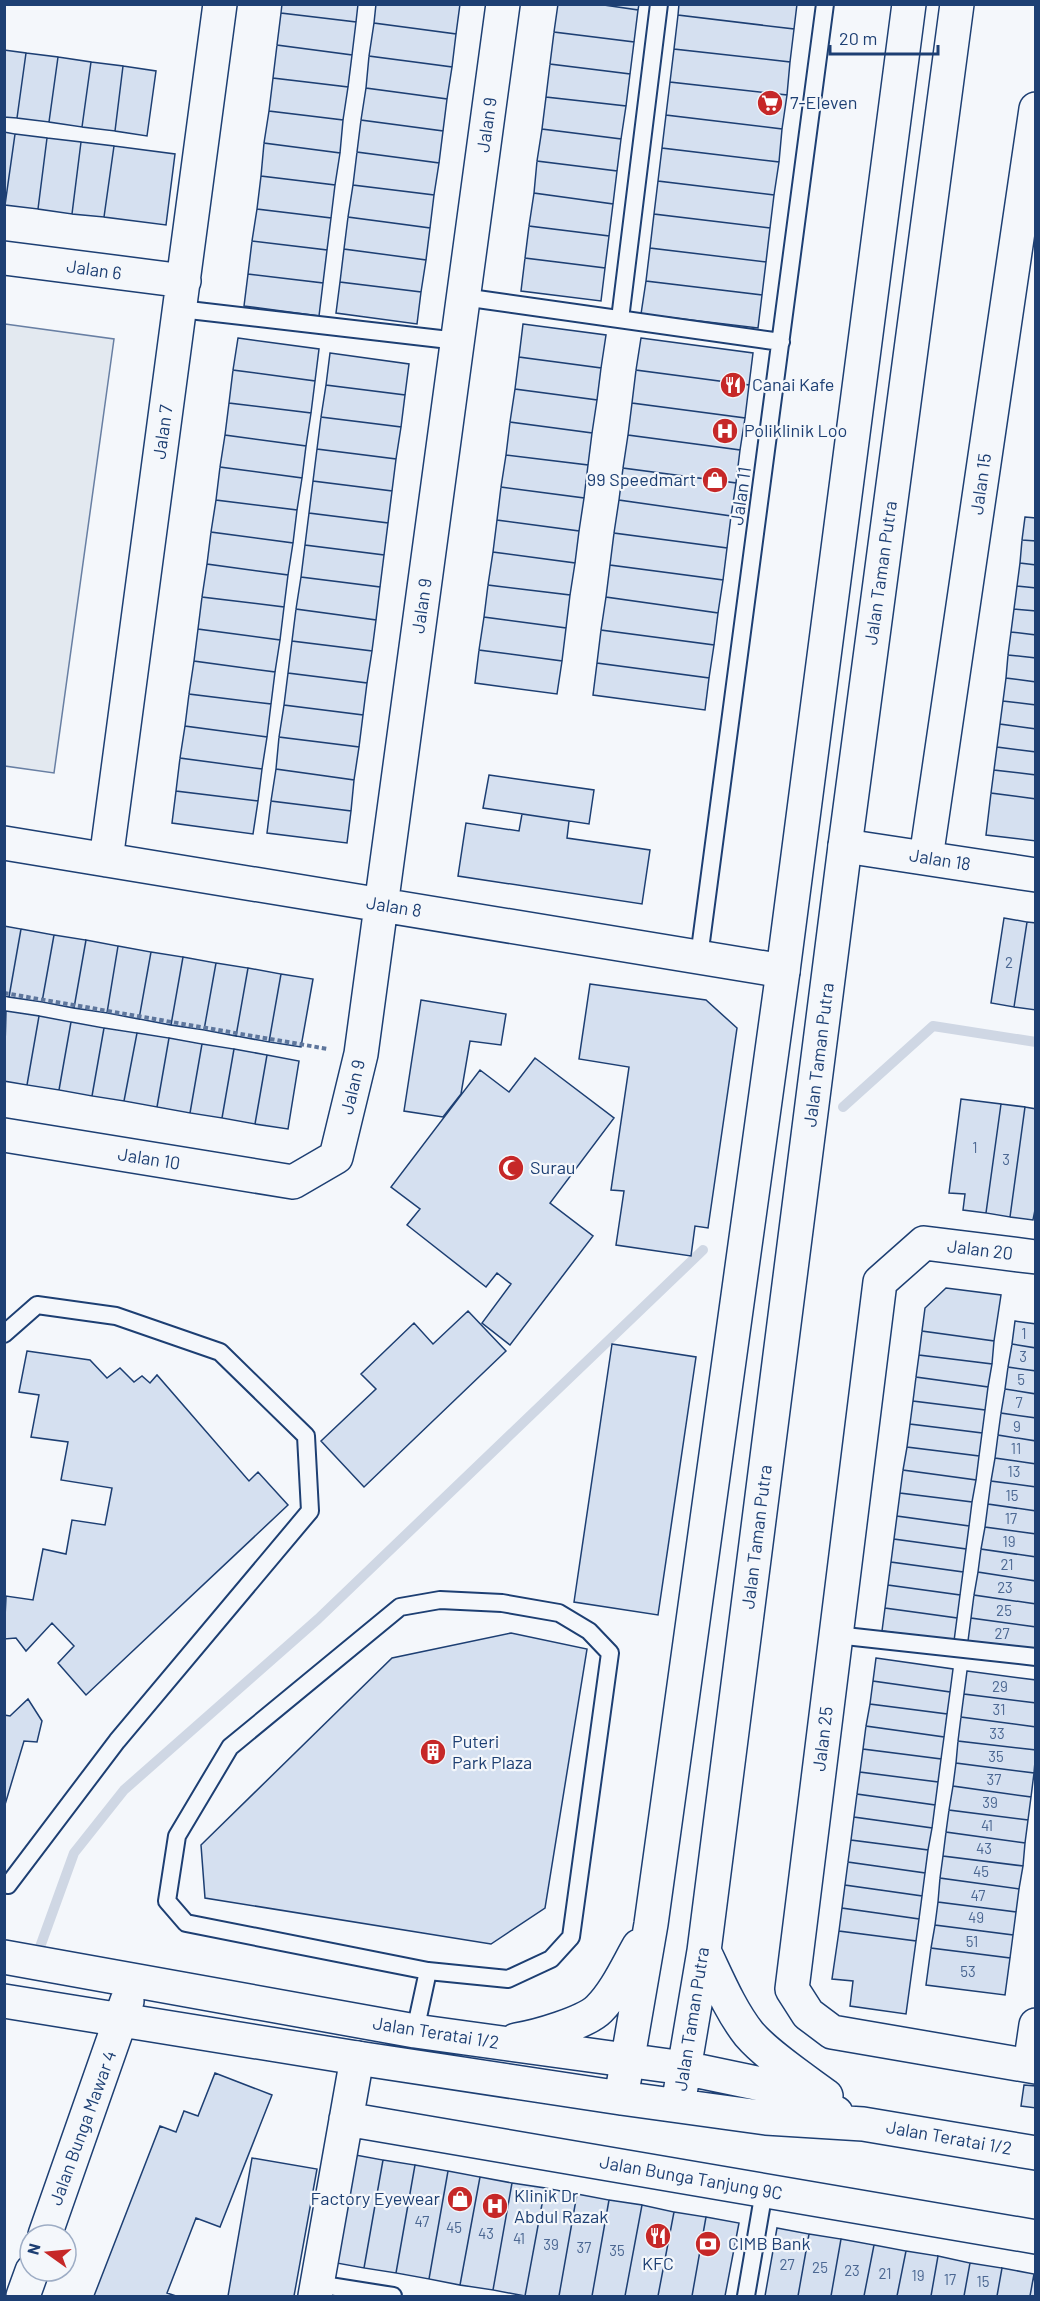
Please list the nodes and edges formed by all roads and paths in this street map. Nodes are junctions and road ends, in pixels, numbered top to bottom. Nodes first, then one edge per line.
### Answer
1 (220, 4) edge
2 (503, 4) edge
3 (659, 4) edge
4 (825, 4) edge
5 (909, 4) edge
6 (957, 4) edge
7 (1035, 109) edge
8 (4, 258) edge
9 (182, 295) junction
10 (463, 297) junction
11 (620, 320) junction
12 (458, 341) junction
13 (781, 342) junction
14 (4, 843) edge
15 (845, 846) junction
16 (926, 858) junction
17 (106, 860) junction
18 (1035, 875) edge
19 (381, 905) junction
20 (699, 957) junction
21 (783, 971) junction
22 (4, 993) edge
23 (361, 1054) junction
24 (4, 1136) edge
25 (294, 1182) joint
26 (924, 1243) joint
27 (1035, 1257) edge
28 (4, 1335) edge
29 (836, 1635) junction
30 (1035, 1656) edge
31 (4, 1884) edge
32 (651, 1924) junction
33 (704, 1951) junction
34 (4, 1957) edge
35 (428, 1971) junction
36 (134, 1980) junction
37 (4, 2001) edge
38 (121, 2021) junction
39 (1035, 2025) edge
40 (415, 2031) junction
41 (496, 2043) junction
42 (357, 2058) junction
43 (628, 2060) junction
44 (1033, 2066) edge
45 (684, 2068) junction
46 (621, 2098) junction
47 (678, 2106) junction
48 (346, 2119) junction
49 (863, 2124) junction
50 (1035, 2153) edge
51 (764, 2191) junction
52 (49, 2223) edge
53 (1035, 2237) edge
54 (316, 2290) edge
55 (393, 2296) edge
56 (746, 2296) edge

1 - 9 street, Jalan 7
2 - 10 street, Jalan 9
3 - 11 lane
4 - 13 lane, Jalan 11
5 - 21 street
6 - 15 street, Jalan Taman Putra
7 - 16 street, Jalan 15
8 - 9 street, Jalan 6
9 - 12 lane
9 - 17 street, Jalan 7
10 - 11 lane
10 - 12 street, Jalan 9
11 - 13 lane
12 - 19 street, Jalan 9
13 - 20 lane, Jalan 11
14 - 17 street, Jalan 8
15 - 16 street, Jalan 18
15 - 33 street, Jalan Taman Putra
16 - 18 street, Jalan 18
17 - 19 street, Jalan 8
19 - 20 street, Jalan 8
19 - 23 street, Jalan 9
20 - 21 street, Jalan 8
21 - 32 street
22 - 23 path
23 - 25 street, Jalan 9
24 - 25 street, Jalan 10
26 - 27 street, Jalan 20
26 - 29 street, Jalan 25
28 - 31 lane
29 - 30 lane
29 - 44 street, Jalan 25
32 - 41 street
32 - 43 street
33 - 45 street, Jalan Taman Putra
33 - 49 street
34 - 36 street, Jalan Teratai 1/2
35 - 35 lane
35 - 40 lane
36 - 38 street, Jalan Bunga Mawar 4
36 - 40 street, Jalan Teratai 1/2
37 - 38 street, Jalan Teratai 1/2
38 - 42 street, Jalan Teratai 1/2
38 - 52 street, Jalan Bunga Mawar 4
39 - 44 street
40 - 41 street, Jalan Teratai 1/2
41 - 43 street, Jalan Teratai 1/2
42 - 46 street, Jalan Teratai 1/2
42 - 48 street
43 - 45 street, Jalan Teratai 1/2
43 - 46 street
45 - 47 street, Jalan Taman Putra
45 - 49 street, Jalan Teratai 1/2
46 - 47 street, Jalan Teratai 1/2
47 - 49 street, Jalan Teratai 1/2
48 - 51 street, Jalan Bunga Tanjung 9C
48 - 54 street
49 - 50 street, Jalan Teratai 1/2
51 - 53 street, Jalan Bunga Tanjung 9C
51 - 56 lane
54 - 55 lane

